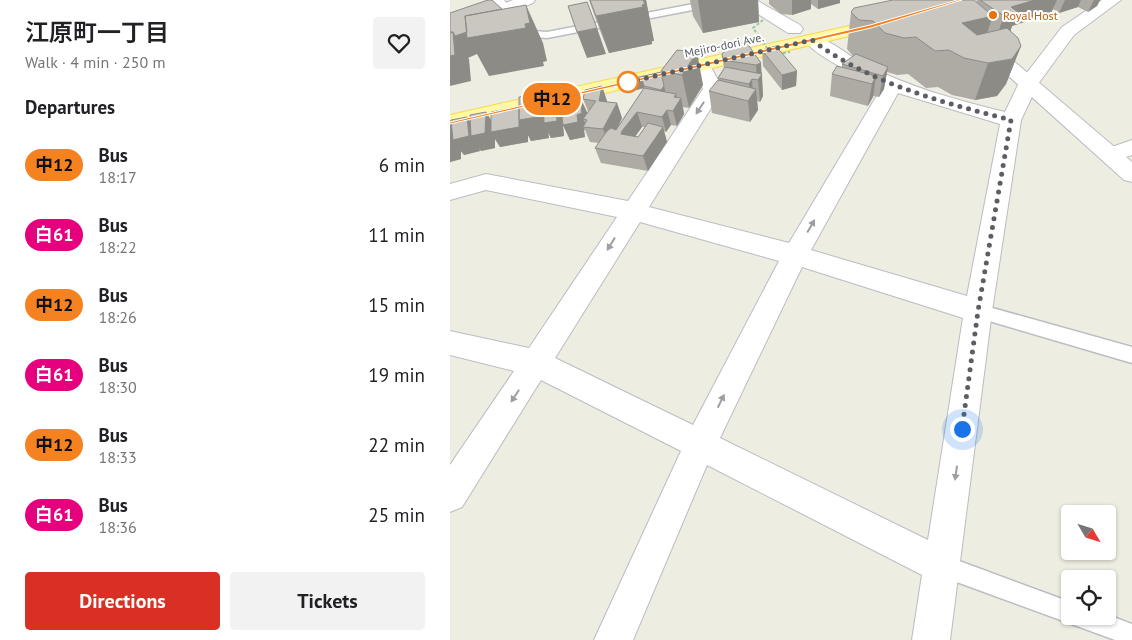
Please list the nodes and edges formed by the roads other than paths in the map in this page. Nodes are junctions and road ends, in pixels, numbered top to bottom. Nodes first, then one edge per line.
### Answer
1 (527, 0) edge
2 (729, 0) edge
3 (744, 0) edge
4 (910, 0) edge
5 (959, 0) edge
6 (1113, 0) edge
7 (936, 3) edge
8 (502, 14) edge
9 (794, 29) junction
10 (450, 30) edge
11 (812, 40) junction
12 (701, 66) junction
13 (1029, 83) junction
14 (892, 85) junction
15 (450, 104) edge
16 (1011, 120) junction
17 (450, 122) edge
18 (1132, 147) edge
19 (1111, 155) junction
20 (1132, 174) edge
21 (450, 192) edge
22 (632, 211) junction
23 (794, 255) junction
24 (978, 311) junction
25 (450, 343) edge
26 (1132, 355) edge
27 (536, 363) junction
28 (700, 445) junction
29 (450, 495) edge
30 (943, 566) junction
31 (1061, 610) edge
32 (1105, 625) edge
33 (1132, 635) edge
34 (613, 640) edge
35 (931, 640) edge

1 - 8 street
2 - 8 lane
3 - 9 street
4 - 9 main road, Mejiro-dori Ave.
5 - 7 main road, Mejiro-dori Ave.
6 - 13 street
7 - 11 main road, Mejiro-dori Ave.
7 - 13 street
8 - 10 street
9 - 15 main road, Mejiro-dori Ave.
11 - 12 main road, Mejiro-dori Ave.
11 - 14 street
12 - 17 main road, Mejiro-dori Ave.
12 -> 22 street
13 - 16 street
13 - 19 street
14 - 16 street
23 -> 14 street
16 - 24 street
18 - 19 street
19 - 20 street
21 - 22 street
22 - 23 street
22 -> 27 street
23 - 24 street
28 -> 23 street
24 - 26 lane
24 -> 30 street
25 - 27 street
27 - 28 street
27 -> 29 street
28 - 30 street
28 - 34 street
30 - 31 lane
30 - 35 street
32 - 33 lane

